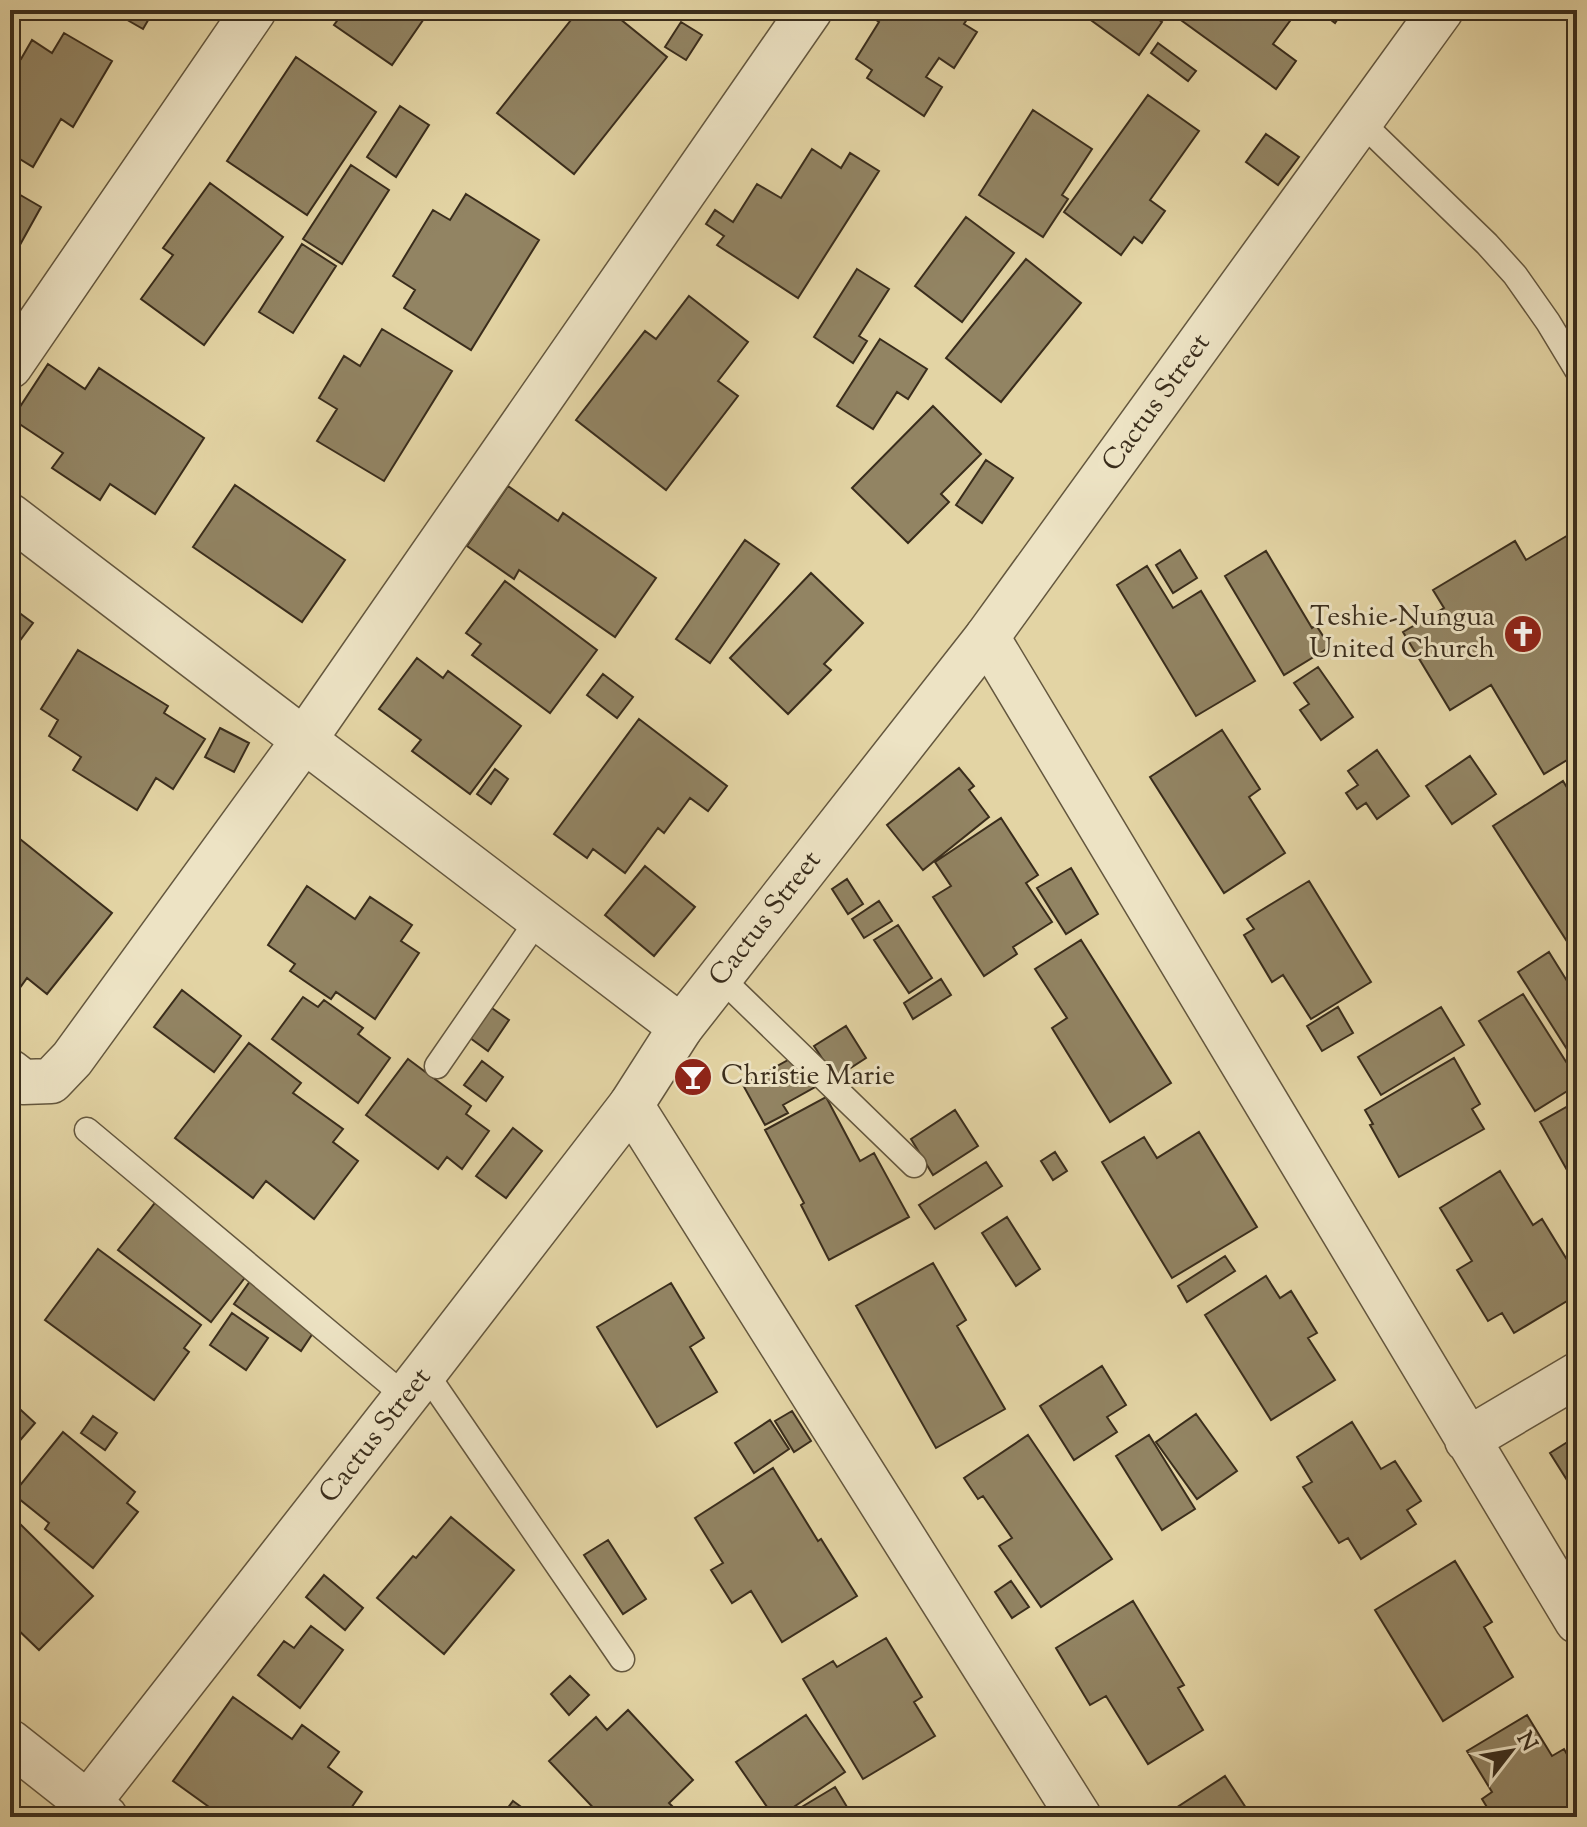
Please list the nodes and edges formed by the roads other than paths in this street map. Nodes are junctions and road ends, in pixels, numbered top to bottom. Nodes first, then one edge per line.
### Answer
1 (254, 10) edge
2 (810, 10) edge
3 (1441, 10) edge
4 (1361, 122) junction
5 (10, 366) edge
6 (1577, 370) edge
7 (10, 516) edge
8 (987, 637) junction
9 (304, 740) junction
10 (539, 918) junction
11 (720, 977) junction
12 (681, 1027) junction
13 (437, 1066) dead end
14 (10, 1072) edge
15 (631, 1105) junction
16 (87, 1130) dead end
17 (914, 1165) dead end
18 (1577, 1375) edge
19 (416, 1385) junction
20 (1467, 1440) junction
21 (1577, 1621) edge
22 (622, 1659) dead end
23 (10, 1742) edge
24 (90, 1812) edge
25 (1079, 1817) edge

1 - 5 street
2 - 9 street
3 - 4 street, Cactus Street
4 - 6 lane
4 - 8 street, Cactus Street
7 - 9 street
8 - 11 street, Cactus Street
8 - 20 street
9 - 10 street
9 - 14 street
10 - 12 street
10 - 13 lane
11 - 12 street, Cactus Street
11 - 17 lane
12 - 15 street, Cactus Street
15 - 19 street, Cactus Street
15 - 25 street
16 - 19 lane
18 - 20 street
19 - 22 lane
19 - 24 street, Cactus Street
20 - 21 street
23 - 24 street

